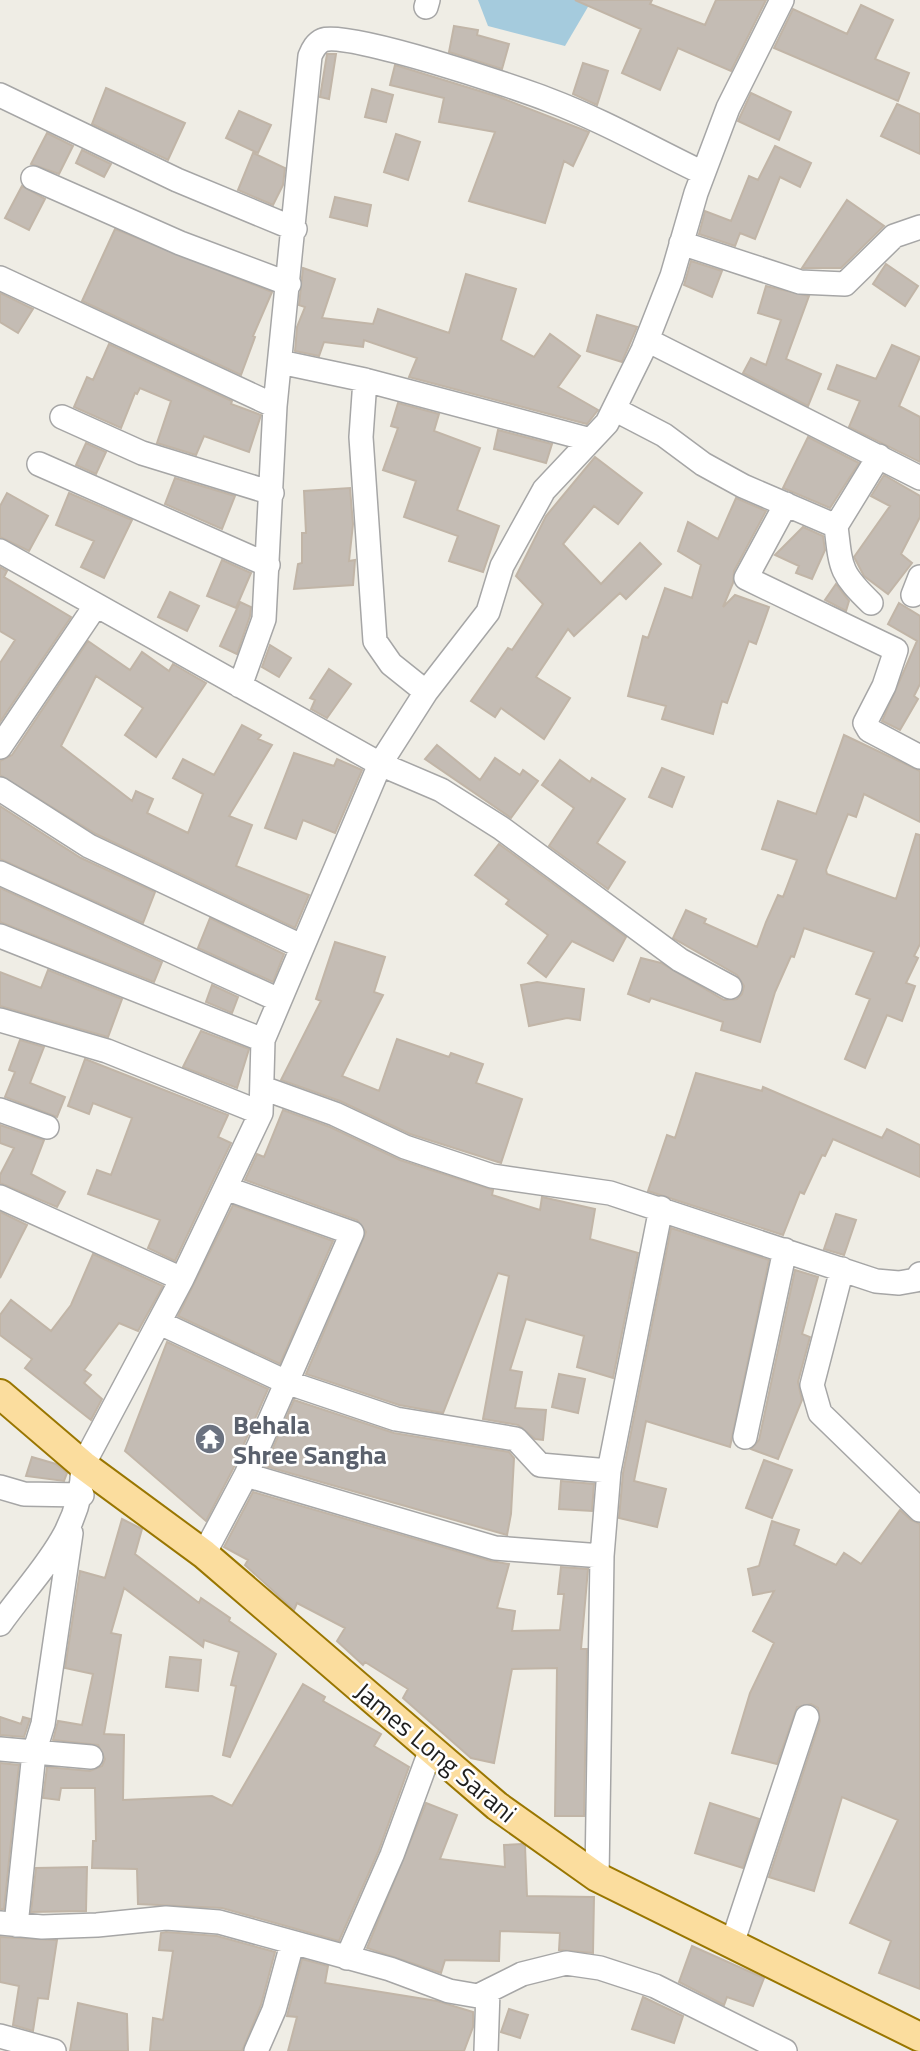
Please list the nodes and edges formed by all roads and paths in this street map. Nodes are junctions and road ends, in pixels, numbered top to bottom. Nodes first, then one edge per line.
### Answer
1 (782, 0) edge
2 (0, 95) edge
3 (703, 173) junction
4 (33, 178) dead end
5 (920, 227) edge
6 (295, 229) junction
7 (681, 243) junction
8 (0, 278) edge
9 (289, 284) junction
10 (646, 340) junction
11 (280, 362) junction
12 (365, 380) junction
13 (275, 406) junction
14 (614, 409) junction
15 (62, 417) dead end
16 (591, 440) junction
17 (879, 456) junction
18 (39, 464) dead end
19 (920, 478) edge
20 (272, 493) junction
21 (786, 504) junction
22 (836, 526) junction
23 (0, 551) edge
24 (268, 565) junction
25 (871, 604) dead end
26 (96, 605) junction
27 (240, 686) junction
28 (426, 692) junction
29 (0, 747) edge
30 (920, 757) edge
31 (380, 764) junction
32 (0, 789) edge
33 (0, 873) edge
34 (0, 936) edge
35 (301, 946) junction
36 (730, 988) dead end
37 (279, 1000) junction
38 (0, 1020) edge
39 (263, 1040) junction
40 (263, 1088) junction
41 (0, 1110) edge
42 (261, 1113) junction
43 (47, 1127) dead end
44 (228, 1189) junction
45 (0, 1197) edge
46 (661, 1208) junction
47 (785, 1250) junction
48 (842, 1269) junction
49 (920, 1274) edge
50 (183, 1279) junction
51 (160, 1323) junction
52 (286, 1382) junction
53 (0, 1394) edge
54 (745, 1437) dead end
55 (83, 1465) junction
56 (609, 1471) junction
57 (246, 1475) junction
58 (0, 1487) edge
59 (79, 1503) junction
60 (920, 1510) edge
61 (204, 1554) junction
62 (601, 1556) junction
63 (0, 1624) edge
64 (807, 1717) dead end
65 (0, 1749) edge
66 (431, 1749) junction
67 (33, 1753) junction
68 (91, 1757) dead end
69 (597, 1877) junction
70 (8, 1924) edge
71 (292, 1944) junction
72 (732, 1944) junction
73 (348, 1958) junction
74 (488, 1991) junction
75 (0, 2036) edge
76 (920, 2037) edge
77 (54, 2051) edge
78 (256, 2051) edge
79 (486, 2051) edge
80 (785, 2051) edge

1 - 3 street
2 - 6 street
3 - 6 street
3 - 7 street
4 - 9 street
5 - 7 street
6 - 9 street
7 - 10 street
8 - 13 street
9 - 11 street
10 - 14 street
10 - 17 street
11 - 12 street
11 - 13 street
12 - 16 street
12 - 28 street
13 - 20 street
14 - 16 street
14 - 21 street
15 - 20 street
16 - 28 street
17 - 19 street
17 - 22 street
18 - 24 street
20 - 24 street
21 - 22 street
21 - 30 street
22 - 25 street
23 - 26 street
24 - 27 street
26 - 27 street
26 - 29 street
27 - 31 street
28 - 31 street
31 - 35 street
31 - 36 street
32 - 35 street
33 - 37 street
34 - 39 street
35 - 37 street
37 - 39 street
38 - 42 street
39 - 40 street
40 - 42 street
40 - 46 street
41 - 43 street
42 - 44 street
44 - 50 street
44 - 52 street
45 - 50 street
46 - 47 street
46 - 56 street
47 - 48 street
47 - 54 street
48 - 49 street
48 - 60 street
50 - 51 street
51 - 52 street
51 - 55 street
52 - 56 street
52 - 57 street
53 - 55 main road, James Long Sarani
55 - 59 street
55 - 61 main road, James Long Sarani
56 - 62 street
57 - 61 street
57 - 62 street
58 - 59 street
59 - 63 street
59 - 67 street
61 - 66 main road, James Long Sarani
62 - 69 street
64 - 72 street
65 - 67 street
66 - 69 main road, James Long Sarani
66 - 73 street
67 - 68 street
67 - 70 street
69 - 72 main road, James Long Sarani
70 - 71 street
71 - 73 street
71 - 78 street
72 - 76 main road, James Long Sarani
73 - 74 street
74 - 79 street
74 - 80 street
75 - 77 street

